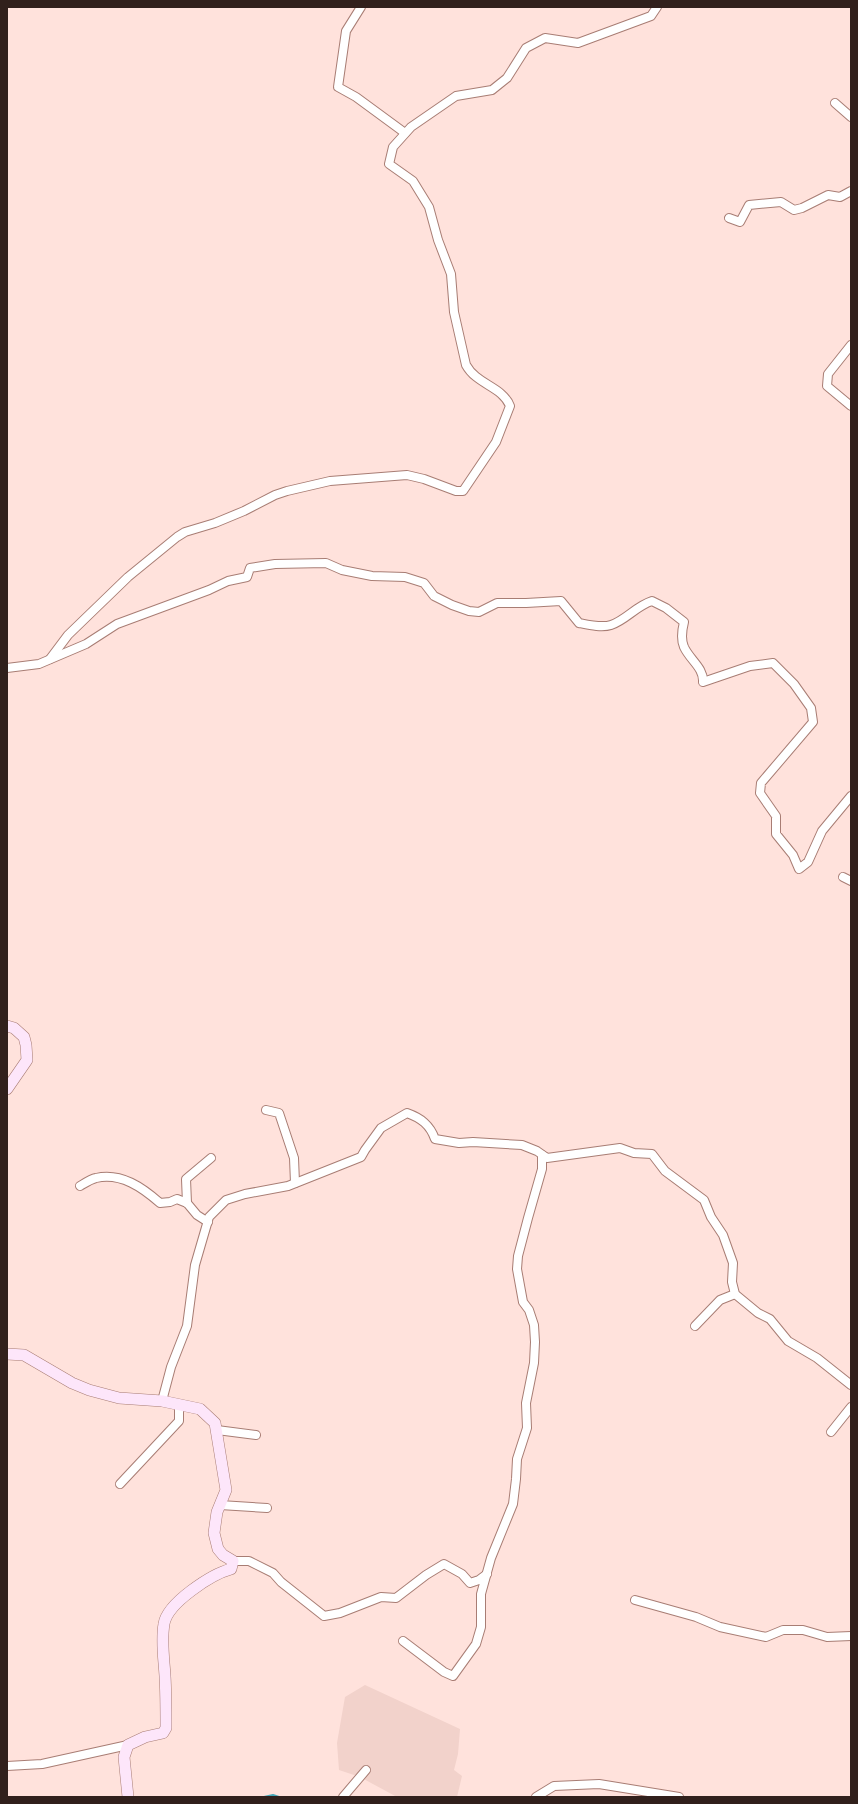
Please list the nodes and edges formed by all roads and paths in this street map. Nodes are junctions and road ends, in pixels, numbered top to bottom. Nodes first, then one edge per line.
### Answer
1 (361, 7) edge
2 (657, 7) edge
3 (835, 104) dead end
4 (851, 117) edge
5 (405, 133) junction
6 (851, 191) edge
7 (729, 218) dead end
8 (851, 345) edge
9 (851, 406) edge
10 (50, 659) junction
11 (7, 668) edge
12 (851, 796) edge
13 (843, 877) dead end
14 (851, 881) edge
15 (7, 1026) edge
16 (7, 1089) edge
17 (266, 1110) dead end
18 (542, 1155) junction
19 (211, 1158) dead end
20 (295, 1183) junction
21 (80, 1186) dead end
22 (186, 1203) junction
23 (208, 1222) junction
24 (735, 1294) junction
25 (695, 1326) dead end
26 (7, 1354) edge
27 (851, 1385) edge
28 (162, 1401) junction
29 (179, 1404) junction
30 (851, 1406) edge
31 (217, 1430) junction
32 (831, 1432) dead end
33 (256, 1435) dead end
34 (120, 1484) dead end
35 (220, 1505) junction
36 (268, 1508) dead end
37 (232, 1561) junction
38 (487, 1574) junction
39 (635, 1600) dead end
40 (851, 1636) edge
41 (403, 1641) dead end
42 (128, 1744) junction
43 (7, 1766) edge
44 (366, 1770) dead end
45 (128, 1797) edge
46 (343, 1797) edge
47 (536, 1797) edge
48 (679, 1797) edge

1 - 5 street
2 - 5 street
3 - 4 street
5 - 10 street
6 - 7 street
8 - 9 street
10 - 11 street
10 - 12 street
13 - 14 street
15 - 16 street
17 - 20 street
18 - 20 street
18 - 24 street
18 - 38 street
19 - 22 street
20 - 23 street
21 - 22 street
22 - 23 street
23 - 28 street
24 - 25 street
24 - 27 street
26 - 28 street
28 - 29 street
29 - 31 street
29 - 34 street
30 - 32 street
31 - 33 street
31 - 35 street
35 - 36 street
35 - 37 street
37 - 38 street
37 - 42 street
38 - 41 street
39 - 40 street
42 - 43 street
42 - 45 street
44 - 46 street
47 - 48 street

